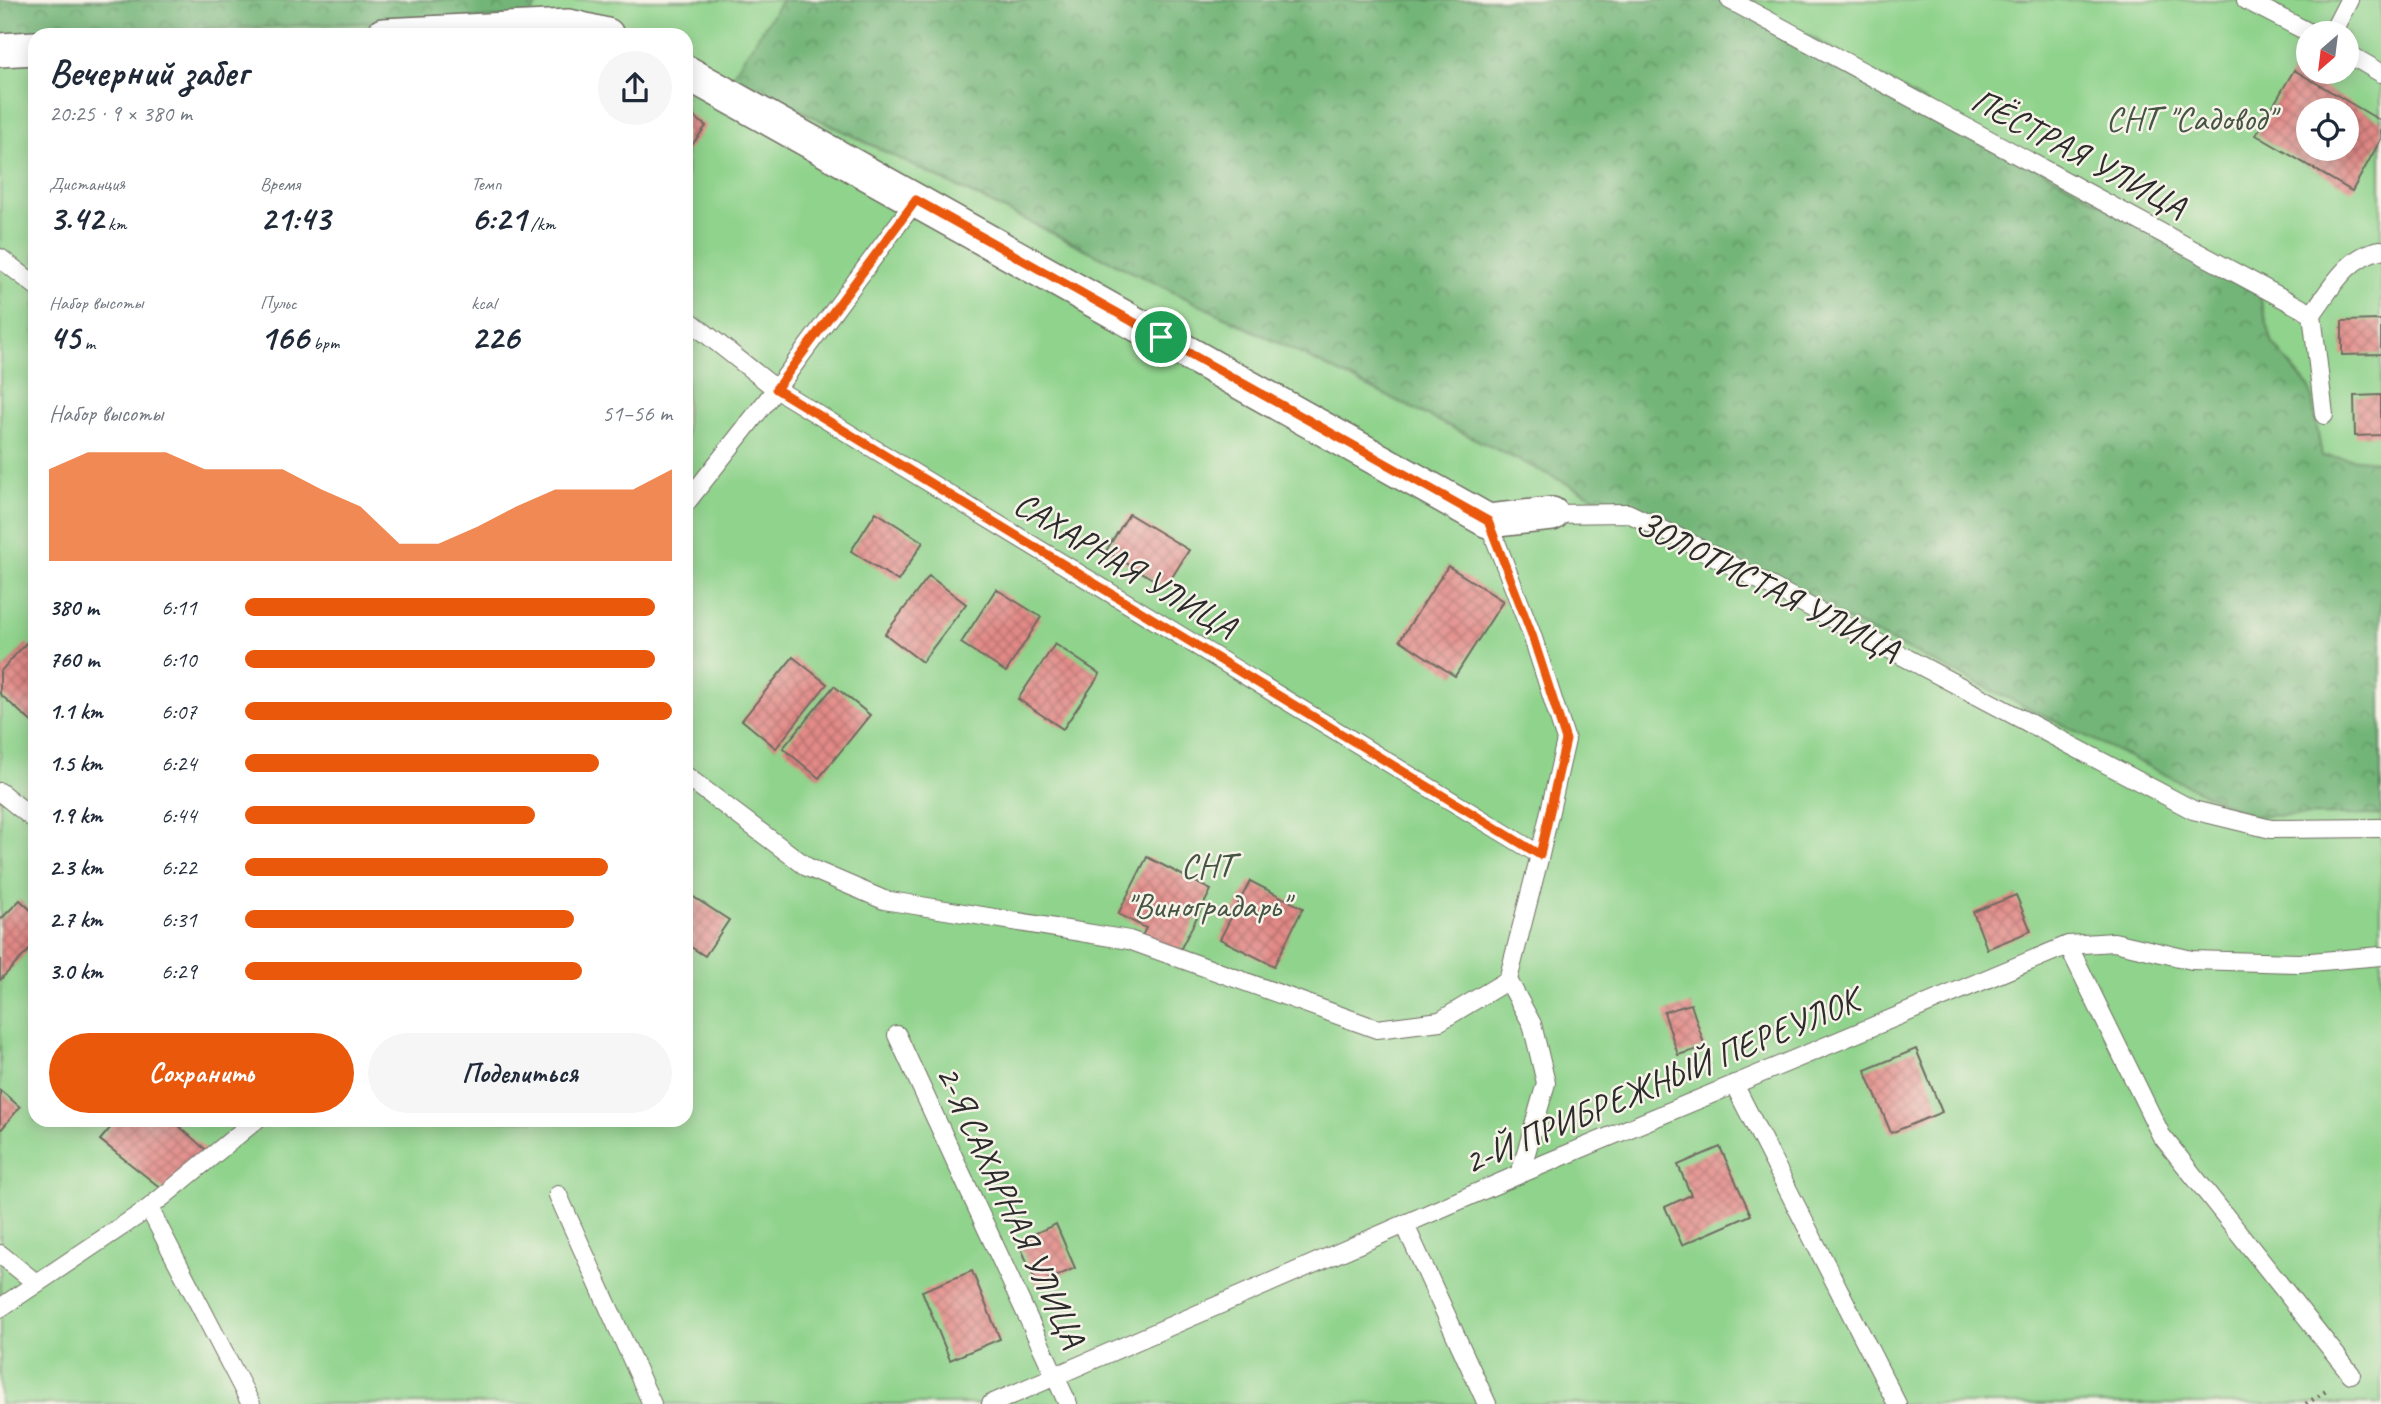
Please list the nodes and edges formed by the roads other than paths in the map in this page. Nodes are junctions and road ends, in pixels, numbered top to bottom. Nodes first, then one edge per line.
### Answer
1 (1730, 0) edge
2 (2246, 0) edge
3 (2349, 0) edge
4 (2338, 21) edge
5 (2296, 26) edge
6 (528, 28) edge
7 (577, 28) edge
8 (28, 48) edge
9 (0, 50) edge
10 (2359, 60) edge
11 (2381, 73) edge
12 (693, 76) edge
13 (916, 200) junction
14 (2381, 250) edge
15 (0, 258) edge
16 (28, 280) edge
17 (2312, 314) junction
18 (693, 324) edge
19 (776, 389) junction
20 (2324, 415) dead end
21 (693, 494) edge
22 (1552, 514) joint
23 (1488, 521) junction
24 (693, 781) edge
25 (0, 792) edge
26 (28, 814) edge
27 (2381, 828) edge
28 (1540, 855) junction
29 (2068, 945) junction
30 (2381, 956) edge
31 (1508, 980) junction
32 (897, 1035) dead end
33 (1734, 1084) junction
34 (247, 1127) edge
35 (1520, 1174) junction
36 (558, 1195) dead end
37 (149, 1208) junction
38 (1405, 1226) junction
39 (0, 1254) edge
40 (36, 1283) junction
41 (0, 1308) edge
42 (2351, 1374) dead end
43 (1055, 1376) junction
44 (251, 1404) edge
45 (652, 1404) edge
46 (991, 1404) edge
47 (1068, 1404) edge
48 (1487, 1404) edge
49 (1897, 1404) edge

1 - 17 lane, ПЁСТРАЯ УЛИЦА
2 - 5 lane
3 - 4 lane
6 - 7 street
8 - 9 street
10 - 11 lane
12 - 13 street
13 - 19 lane
13 - 23 street
14 - 17 lane
15 - 16 lane
17 - 20 lane
18 - 19 lane, САХАРНАЯ УЛИЦА
19 - 21 lane
19 - 28 lane, САХАРНАЯ УЛИЦА
22 - 23 street, ЗОЛОТИСТАЯ УЛИЦА
22 - 27 lane, ЗОЛОТИСТАЯ УЛИЦА
23 - 28 lane
24 - 31 lane
25 - 26 lane
28 - 31 lane
29 - 30 lane, 2-Й ПРИБРЕЖНЫЙ ПЕРЕУЛОК
29 - 33 lane, 2-Й ПРИБРЕЖНЫЙ ПЕРЕУЛОК
29 - 42 lane
31 - 35 lane
32 - 43 lane, 2-Я САХАРНАЯ УЛИЦА
33 - 35 lane, 2-Й ПРИБРЕЖНЫЙ ПЕРЕУЛОК
33 - 49 lane
34 - 37 lane
35 - 38 lane, 2-Й ПРИБРЕЖНЫЙ ПЕРЕУЛОК
36 - 45 lane
37 - 40 lane
37 - 44 lane
38 - 43 lane, 2-Й ПРИБРЕЖНЫЙ ПЕРЕУЛОК
38 - 48 lane
39 - 40 lane
40 - 41 lane
43 - 46 lane, 2-Й ПРИБРЕЖНЫЙ ПЕРЕУЛОК
43 - 47 lane, 2-Я САХАРНАЯ УЛИЦА

